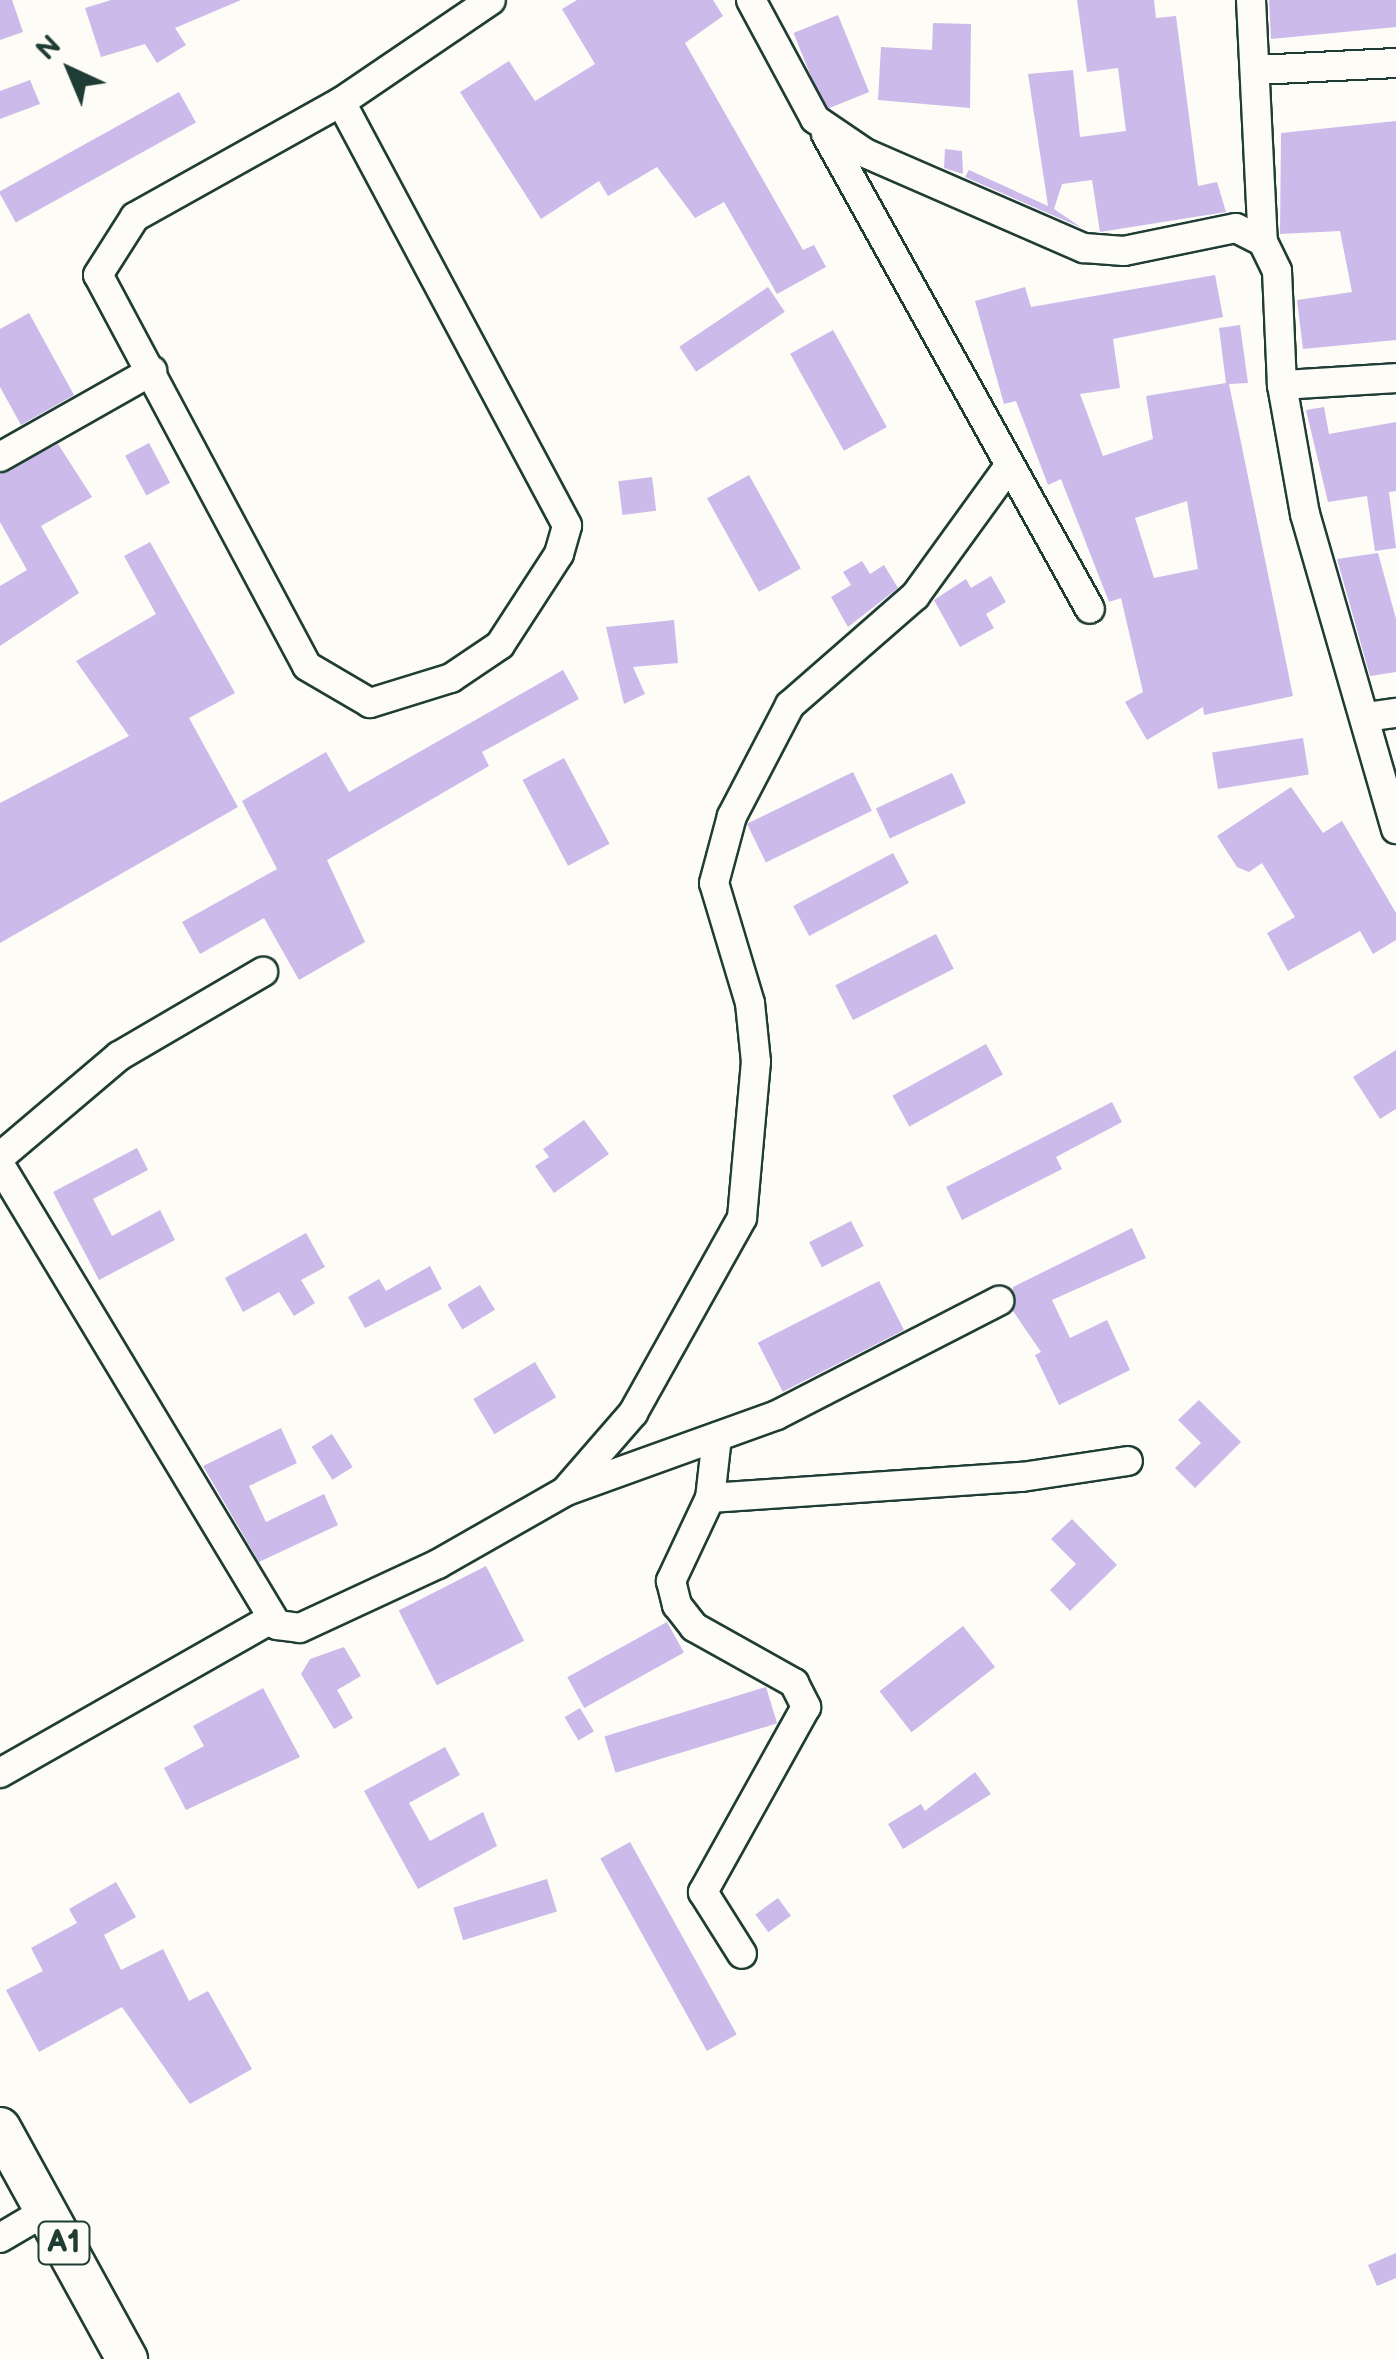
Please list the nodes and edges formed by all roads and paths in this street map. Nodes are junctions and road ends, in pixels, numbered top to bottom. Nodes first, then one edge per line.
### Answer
1 (491, 0) edge
2 (752, 0) edge
3 (1251, 0) edge
4 (1396, 63) edge
5 (1258, 70) junction
6 (340, 102) junction
7 (815, 119) junction
8 (1263, 242) junction
9 (152, 371) junction
10 (1396, 378) edge
11 (1282, 385) junction
12 (3, 448) edge
13 (1007, 469) junction
14 (1090, 608) dead end
15 (1396, 713) edge
16 (1366, 718) junction
17 (1396, 829) edge
18 (263, 972) dead end
19 (0, 1161) edge
20 (1000, 1302) dead end
21 (718, 1437) junction
22 (1128, 1460) dead end
23 (566, 1490) junction
24 (710, 1498) junction
25 (271, 1618) junction
26 (0, 1773) edge
27 (742, 1954) dead end
28 (0, 2128) edge
29 (46, 2211) junction
30 (0, 2238) edge
31 (127, 2359) edge

1 - 6 street
2 - 7 street
3 - 5 street
4 - 5 street
5 - 8 street
6 - 9 street
6 - 9 street
7 - 8 street
7 - 13 street
8 - 11 street
9 - 12 street
10 - 11 street
11 - 16 street
13 - 14 street
13 - 23 street
15 - 16 street
16 - 17 street
18 - 19 street
19 - 25 street
20 - 21 street
21 - 23 street
21 - 24 street
22 - 24 street
23 - 25 street
24 - 27 street
25 - 26 street
28 - 29 highway, A1
29 - 30 street
29 - 31 highway, A1

